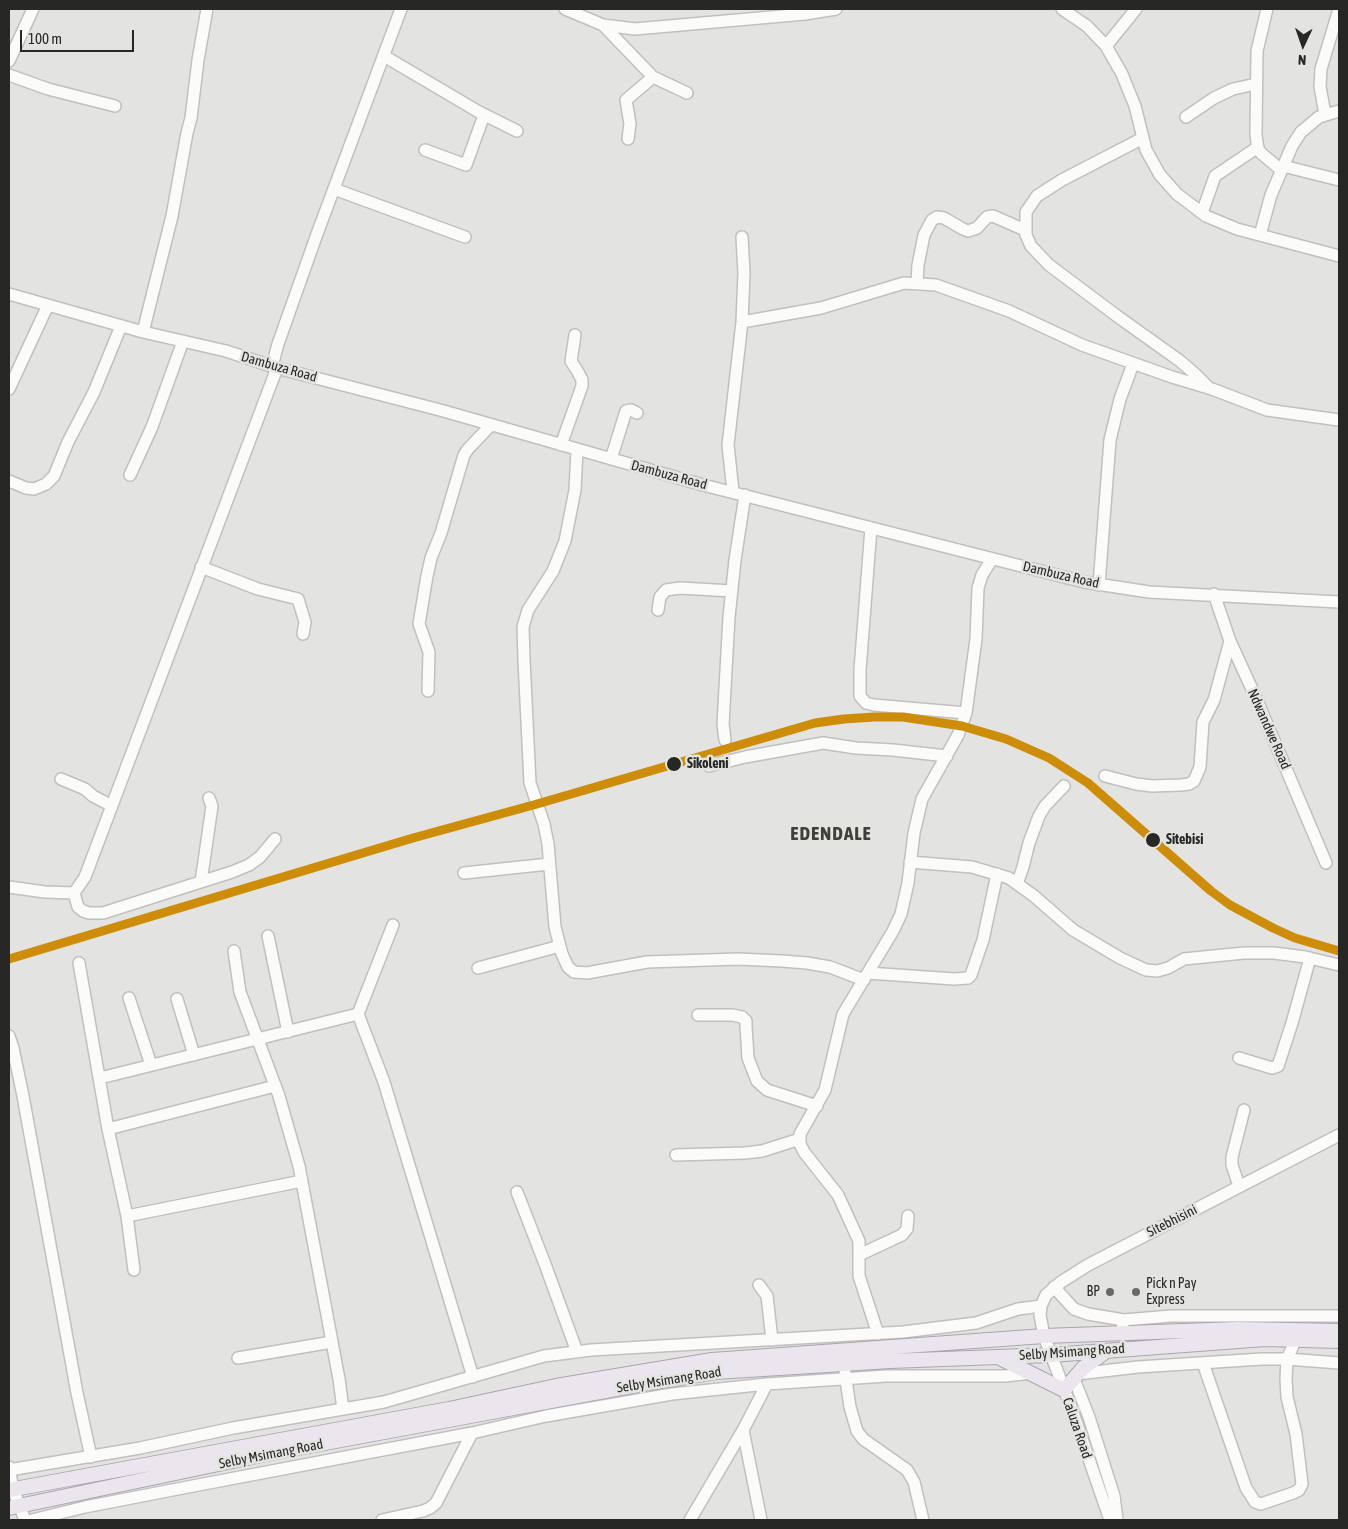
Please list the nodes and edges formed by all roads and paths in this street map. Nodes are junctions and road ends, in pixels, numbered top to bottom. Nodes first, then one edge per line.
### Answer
1 (33, 9) edge
2 (207, 9) edge
3 (401, 9) edge
4 (566, 9) edge
5 (836, 9) edge
6 (1062, 9) edge
7 (1136, 9) edge
8 (1267, 9) edge
9 (1339, 9) edge
10 (740, 14) edge
11 (603, 25) junction
12 (1106, 46) junction
13 (384, 56) junction
14 (9, 60) edge
15 (9, 75) edge
16 (653, 77) junction
17 (1256, 84) junction
18 (687, 94) dead end
19 (114, 106) dead end
20 (1339, 111) edge
21 (1325, 114) junction
22 (484, 115) junction
23 (1186, 117) dead end
24 (517, 130) dead end
25 (1143, 138) junction
26 (628, 139) dead end
27 (1258, 147) junction
28 (425, 150) dead end
29 (1282, 168) junction
30 (1339, 180) edge
31 (334, 189) junction
32 (1202, 213) junction
33 (1025, 230) junction
34 (1260, 235) junction
35 (465, 237) dead end
36 (742, 237) dead end
37 (1339, 256) edge
38 (917, 282) junction
39 (9, 294) edge
40 (48, 305) junction
41 (742, 322) junction
42 (121, 326) junction
43 (143, 332) junction
44 (575, 336) dead end
45 (183, 341) junction
46 (1134, 364) junction
47 (275, 367) junction
48 (1208, 388) junction
49 (9, 389) edge
50 (637, 412) dead end
51 (1339, 420) edge
52 (491, 425) junction
53 (561, 445) junction
54 (577, 450) junction
55 (611, 460) junction
56 (130, 475) dead end
57 (9, 481) edge
58 (733, 491) junction
59 (745, 495) junction
60 (871, 528) junction
61 (992, 559) junction
62 (201, 566) junction
63 (1099, 585) junction
64 (732, 591) junction
65 (1214, 594) junction
66 (1339, 602) edge
67 (658, 610) dead end
68 (303, 634) dead end
69 (1230, 641) junction
70 (428, 691) dead end
71 (966, 713) junction
72 (725, 740) dead end
73 (947, 756) junction
74 (709, 766) dead end
75 (1105, 776) dead end
76 (61, 779) dead end
77 (1064, 786) dead end
78 (209, 798) dead end
79 (112, 806) junction
80 (275, 839) dead end
81 (910, 862) junction
82 (1326, 863) dead end
83 (549, 864) junction
84 (464, 873) dead end
85 (998, 874) junction
86 (201, 882) junction
87 (1017, 884) junction
88 (9, 887) edge
89 (74, 894) junction
90 (393, 925) dead end
91 (268, 936) dead end
92 (560, 946) junction
93 (234, 950) dead end
94 (1310, 958) junction
95 (79, 963) dead end
96 (1339, 965) edge
97 (478, 968) dead end
98 (866, 976) junction
99 (129, 998) dead end
100 (177, 999) dead end
101 (358, 1014) junction
102 (698, 1015) dead end
103 (288, 1032) junction
104 (9, 1036) edge
105 (257, 1040) junction
106 (194, 1055) junction
107 (1238, 1058) dead end
108 (150, 1065) junction
109 (100, 1078) junction
110 (275, 1086) junction
111 (817, 1106) junction
112 (1244, 1110) dead end
113 (108, 1129) junction
114 (1339, 1135) edge
115 (800, 1139) junction
116 (676, 1155) dead end
117 (302, 1181) junction
118 (1239, 1186) junction
119 (517, 1192) dead end
120 (126, 1216) junction
121 (908, 1216) dead end
122 (859, 1254) junction
123 (134, 1270) dead end
124 (759, 1285) dead end
125 (1054, 1287) junction
126 (1041, 1306) junction
127 (1339, 1316) edge
128 (1123, 1326) junction
129 (1339, 1330) edge
130 (878, 1334) junction
131 (1044, 1336) junction
132 (1296, 1339) junction
133 (772, 1340) junction
134 (1339, 1341) edge
135 (332, 1342) junction
136 (1108, 1350) junction
137 (577, 1352) junction
138 (1051, 1355) junction
139 (999, 1357) junction
140 (238, 1358) dead end
141 (1287, 1359) junction
142 (1203, 1363) junction
143 (1339, 1363) edge
144 (844, 1364) junction
145 (1033, 1373) junction
146 (472, 1377) junction
147 (1076, 1377) junction
148 (846, 1379) junction
149 (767, 1384) junction
150 (1064, 1390) junction
151 (343, 1409) junction
152 (743, 1430) junction
153 (472, 1433) junction
154 (91, 1457) junction
155 (9, 1469) edge
156 (11, 1489) edge
157 (14, 1507) edge
158 (25, 1520) edge
159 (32, 1520) edge
160 (382, 1520) edge
161 (690, 1520) edge
162 (761, 1520) edge
163 (923, 1520) edge
164 (1110, 1520) edge
165 (1117, 1520) edge

1 - 14 street
2 - 43 street
3 - 13 street
4 - 11 street
5 - 10 street
6 - 12 street
7 - 12 street
8 - 17 street
9 - 21 street
10 - 11 street
11 - 16 street
12 - 25 street
13 - 22 street
13 - 31 street
15 - 19 street
16 - 18 street
16 - 26 street
17 - 23 street
17 - 27 street
20 - 21 street
21 - 29 street
22 - 24 street
22 - 28 street
25 - 32 street
25 - 33 street
27 - 29 street
27 - 32 street
29 - 30 street
29 - 34 street
31 - 35 street
31 - 47 street
32 - 34 street
33 - 38 street
33 - 48 street
34 - 37 street
36 - 41 street
38 - 41 street
38 - 46 street
39 - 40 street, Dambuza Road
40 - 42 street, Dambuza Road
40 - 49 street
41 - 58 street
42 - 43 street, Dambuza Road
42 - 57 street
43 - 45 street, Dambuza Road
44 - 53 street
45 - 47 street, Dambuza Road
45 - 56 street
46 - 48 street
46 - 63 street
47 - 52 street, Dambuza Road
47 - 62 street
48 - 51 street
50 - 55 street
52 - 53 street, Dambuza Road
52 - 70 street
53 - 54 street, Dambuza Road
54 - 55 street, Dambuza Road
54 - 83 street
55 - 58 street, Dambuza Road
58 - 59 street, Dambuza Road
59 - 60 street, Dambuza Road
59 - 64 street
60 - 61 street, Dambuza Road
60 - 71 street
61 - 63 street, Dambuza Road
61 - 71 street
62 - 68 street
62 - 79 street
63 - 65 street, Dambuza Road
64 - 67 street
64 - 72 street
65 - 66 street, Dambuza Road
65 - 69 street, Ndwandwe Road
69 - 75 street
69 - 82 street, Ndwandwe Road
71 - 73 street
73 - 74 street
73 - 81 street
76 - 79 street
77 - 87 street
78 - 86 street
79 - 89 street
80 - 86 street
81 - 85 street
81 - 98 street
83 - 84 street
83 - 92 street
85 - 87 street
85 - 98 street
86 - 89 street
87 - 94 street
88 - 89 street
90 - 101 street
91 - 103 street
92 - 97 street
92 - 98 street
93 - 105 street
94 - 96 street
94 - 107 street
95 - 109 street
98 - 111 street
99 - 108 street
100 - 106 street
101 - 103 street
101 - 146 street
102 - 111 street
103 - 105 street
104 - 154 street
105 - 106 street
105 - 110 street
106 - 108 street
108 - 109 street
109 - 113 street
110 - 113 street
110 - 117 street
111 - 115 street
112 - 118 street
113 - 120 street
114 - 118 street, Sitebhisini
115 - 116 street
115 - 122 street
117 - 120 street
117 - 135 street
118 - 125 street, Sitebhisini
119 - 137 street
120 - 123 street
121 - 122 street
122 - 130 street
124 - 133 street
125 - 126 street, Sitebhisini
125 - 128 street
126 - 130 street
126 - 131 street
127 - 128 street
128 - 129 main road, Selby Msimang Road
128 - 131 main road, Selby Msimang Road
130 - 133 street
131 - 138 street, Caluza Road
131 - 156 main road, Selby Msimang Road
132 - 134 main road, Selby Msimang Road
132 - 136 main road, Selby Msimang Road
132 - 141 street
133 - 137 street
135 - 140 street
135 - 151 street
136 - 138 main road, Selby Msimang Road
136 - 147 main road
137 - 146 street
138 - 139 main road, Selby Msimang Road
138 - 150 street, Caluza Road
139 - 144 main road, Selby Msimang Road
139 - 145 main road
141 - 142 street
141 - 142 street
141 - 143 street
142 - 147 street
144 - 148 street
144 - 157 main road, Selby Msimang Road
145 - 148 street
145 - 150 main road
146 - 151 street
147 - 150 main road
147 - 165 street
148 - 149 street
148 - 163 street
149 - 152 street
149 - 153 street
150 - 164 street, Caluza Road
151 - 154 street
152 - 161 street
152 - 162 street
153 - 159 street
153 - 160 street
154 - 155 street
155 - 156 street
156 - 157 street
157 - 158 street

